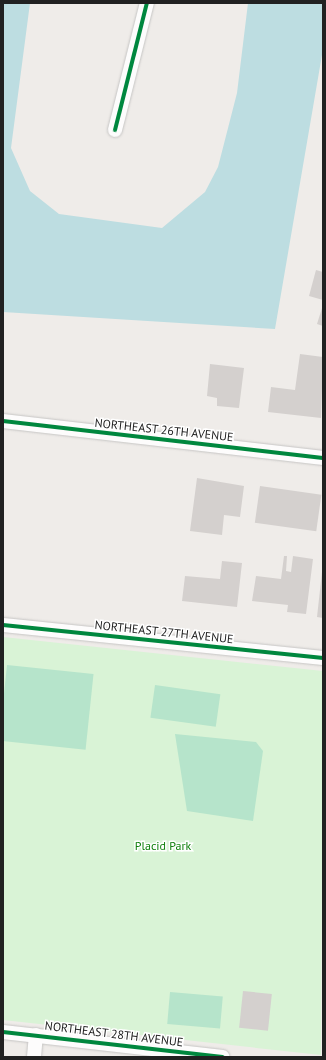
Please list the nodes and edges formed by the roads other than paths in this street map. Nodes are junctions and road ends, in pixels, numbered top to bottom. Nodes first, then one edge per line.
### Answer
1 (146, 3) edge
2 (115, 130) dead end
3 (3, 422) edge
4 (323, 458) edge
5 (3, 625) edge
6 (323, 658) edge
7 (3, 1032) edge
8 (36, 1036) junction
9 (34, 1057) edge
10 (223, 1057) edge

1 - 2 street
3 - 4 street, NORTHEAST 26TH AVENUE
5 - 6 street, NORTHEAST 27TH AVENUE
7 - 8 street, NORTHEAST 28TH AVENUE
8 - 9 street
8 - 10 street, NORTHEAST 28TH AVENUE

